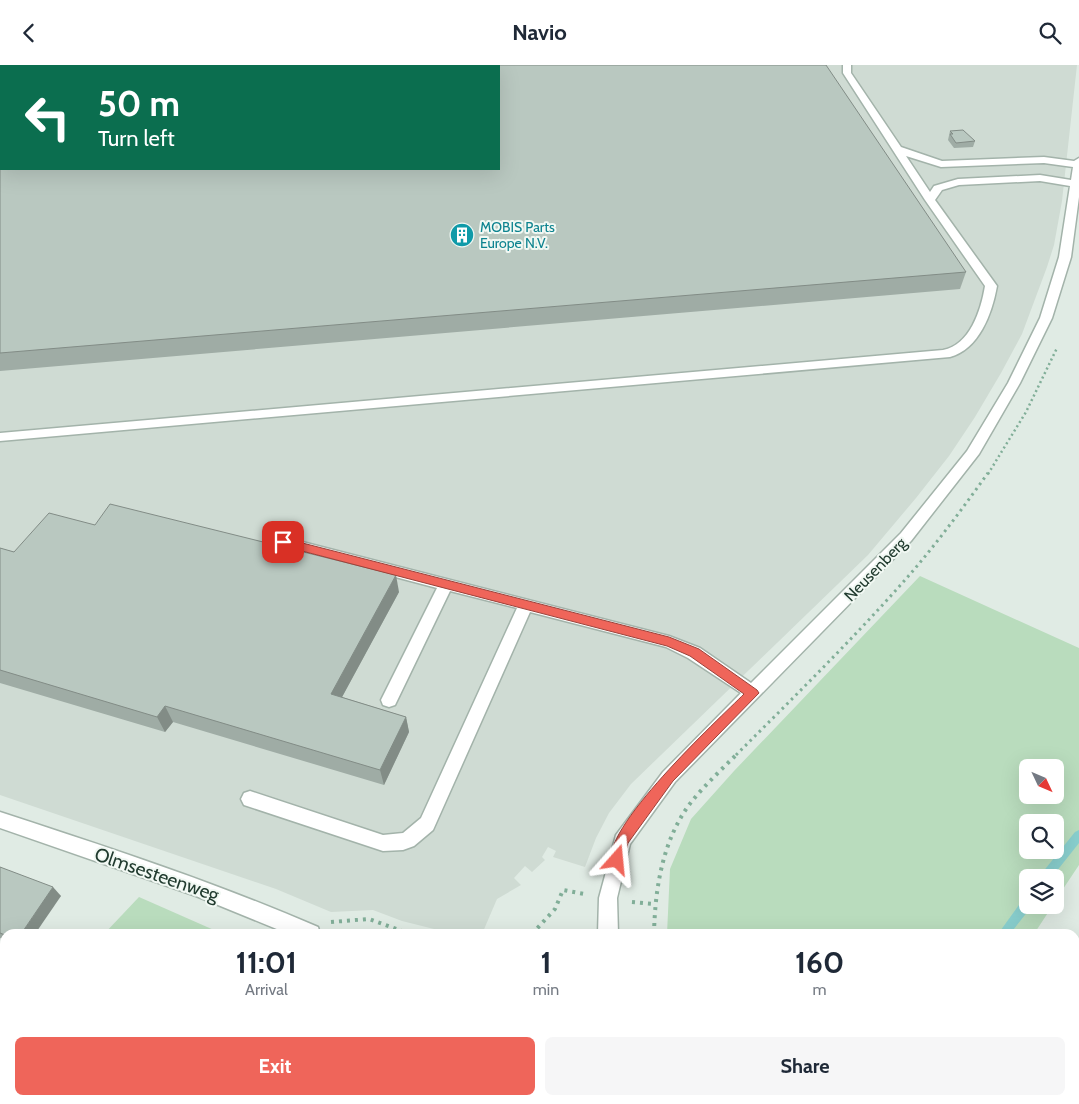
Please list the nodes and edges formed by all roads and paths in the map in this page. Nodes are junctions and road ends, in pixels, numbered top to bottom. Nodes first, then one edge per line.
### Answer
1 (847, 65) edge
2 (899, 150) junction
3 (1079, 161) edge
4 (1079, 165) edge
5 (1076, 184) junction
6 (930, 200) junction
7 (0, 437) edge
8 (283, 542) dead end
9 (446, 584) junction
10 (526, 605) junction
11 (753, 693) junction
12 (389, 700) dead end
13 (250, 799) dead end
14 (0, 820) edge
15 (654, 904) dead end
16 (292, 925) junction
17 (301, 929) edge
18 (396, 929) edge
19 (608, 929) edge
20 (654, 929) edge

1 - 2 street
2 - 4 street
2 - 6 street
3 - 4 street, Neusenberg
4 - 5 street, Neusenberg
5 - 6 street
5 - 11 street, Neusenberg
6 - 7 street
8 - 9 street
9 - 10 street
9 - 12 street
10 - 11 street
10 - 13 street
11 - 19 street, Neusenberg
14 - 16 street, Olmsesteenweg
15 - 20 path
16 - 17 street, Olmsesteenweg
16 - 18 path

